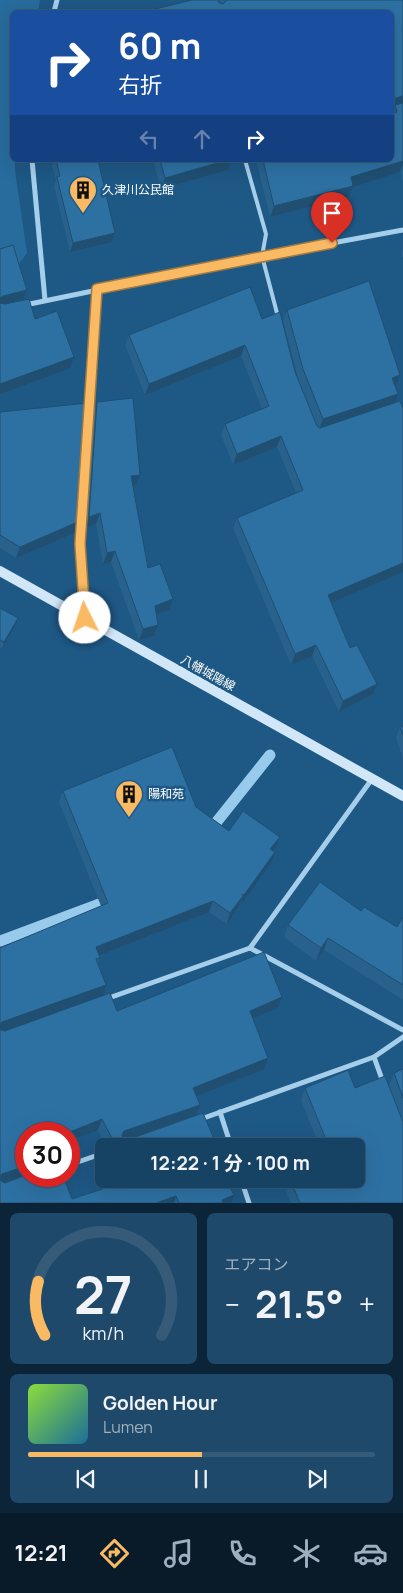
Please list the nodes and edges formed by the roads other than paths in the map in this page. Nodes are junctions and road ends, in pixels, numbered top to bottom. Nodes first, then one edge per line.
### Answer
1 (32, 162) edge
2 (246, 162) edge
3 (403, 230) edge
4 (262, 256) junction
5 (97, 289) junction
6 (45, 300) junction
7 (18, 306) edge
8 (279, 323) edge
9 (0, 571) edge
10 (85, 618) junction
11 (372, 779) junction
12 (403, 796) edge
13 (250, 948) junction
14 (102, 1001) edge
15 (403, 1030) edge
16 (403, 1037) edge
17 (374, 1057) junction
18 (387, 1092) edge
19 (220, 1112) junction
20 (193, 1122) edge
21 (228, 1138) edge
22 (95, 1156) edge
23 (80, 1161) edge
24 (244, 1188) edge
25 (249, 1203) edge

1 - 6 street
2 - 4 lane
3 - 4 street
4 - 5 street
4 - 8 lane
5 - 6 street
5 - 10 street
6 - 7 street
9 - 10 main road, 八幡城陽線
10 - 11 main road, 八幡城陽線
11 - 12 main road, 八幡城陽線
11 - 13 street
13 - 14 street
13 - 15 street
16 - 17 street
17 - 18 street
17 - 19 street
19 - 20 street
19 - 21 street
22 - 23 street
24 - 25 street

